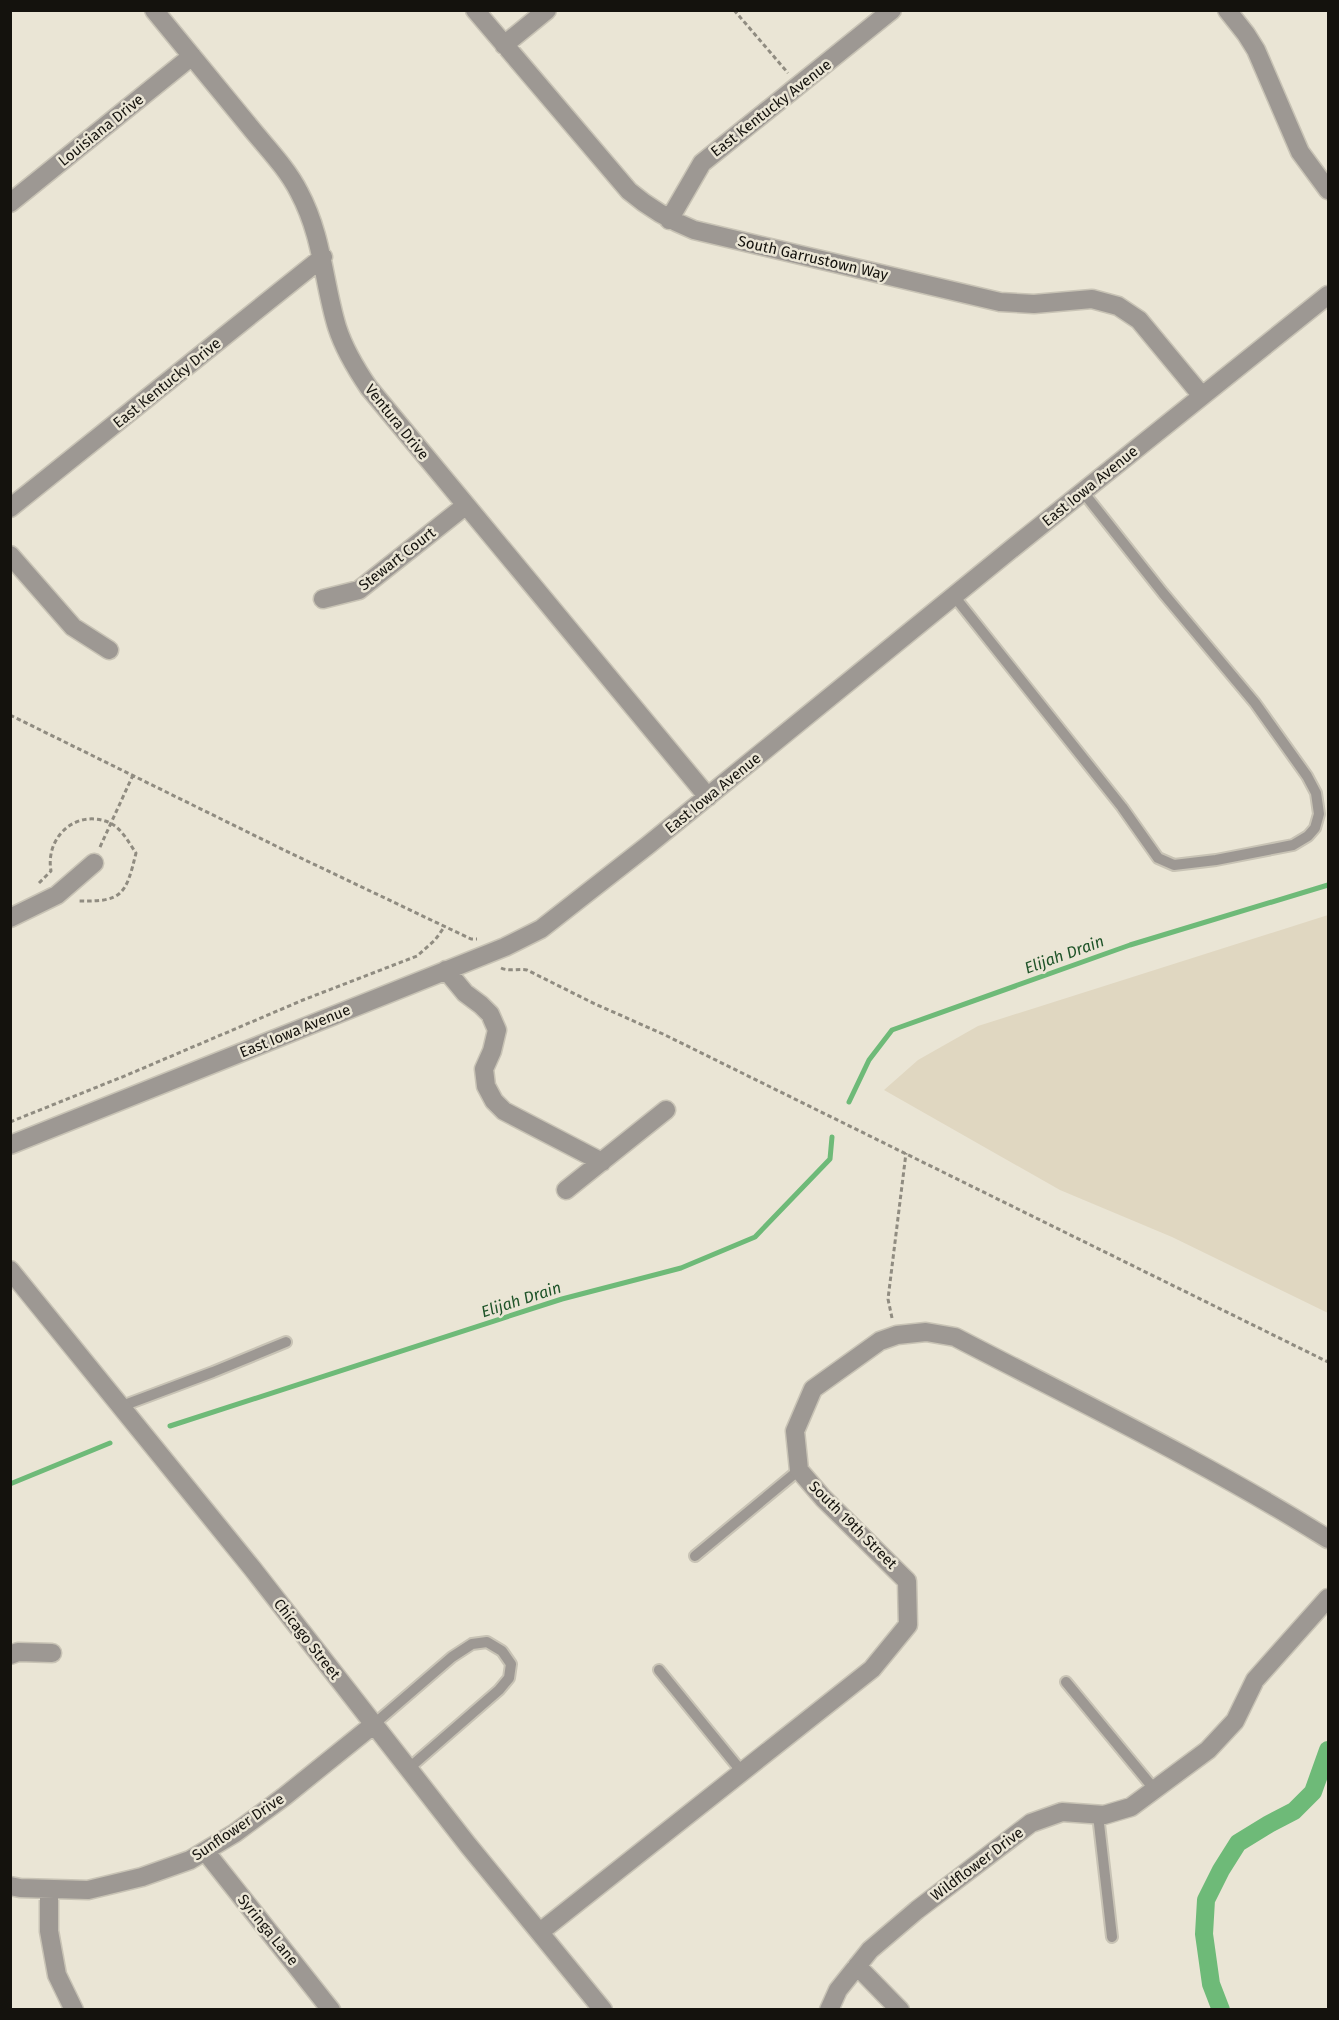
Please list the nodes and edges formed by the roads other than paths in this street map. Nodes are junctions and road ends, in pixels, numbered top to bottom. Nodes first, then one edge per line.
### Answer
1 (154, 10) edge
2 (475, 10) edge
3 (547, 10) edge
4 (892, 10) edge
5 (1227, 10) edge
6 (504, 45) junction
7 (192, 56) junction
8 (1329, 190) edge
9 (10, 203) edge
10 (669, 220) junction
11 (323, 257) junction
12 (1329, 295) edge
13 (1202, 396) junction
14 (1083, 492) junction
15 (465, 506) junction
16 (10, 508) edge
17 (10, 555) edge
18 (954, 596) junction
19 (323, 599) dead end
20 (109, 650) dead end
21 (708, 797) junction
22 (94, 863) road end
23 (10, 918) edge
24 (446, 970) junction
25 (666, 1110) dead end
26 (10, 1146) edge
27 (602, 1162) junction
28 (566, 1190) dead end
29 (10, 1270) edge
30 (286, 1342) dead end
31 (122, 1406) junction
32 (799, 1470) junction
33 (1329, 1539) edge
34 (695, 1556) dead end
35 (1329, 1599) edge
36 (52, 1653) dead end
37 (10, 1655) edge
38 (659, 1671) dead end
39 (1066, 1682) dead end
40 (373, 1725) junction
41 (408, 1769) junction
42 (742, 1772) junction
43 (1155, 1790) junction
44 (1098, 1815) junction
45 (205, 1851) junction
46 (10, 1886) edge
47 (49, 1889) junction
48 (540, 1932) junction
49 (1112, 1937) dead end
50 (857, 1966) junction
51 (74, 2010) edge
52 (331, 2010) edge
53 (603, 2010) edge
54 (829, 2010) edge
55 (900, 2010) edge

1 - 7 street, Ventura Drive
2 - 6 street, South Garrustown Way
3 - 6 street
4 - 10 street, East Kentucky Avenue
5 - 8 street
6 - 10 street, South Garrustown Way
7 - 9 street, Louisiana Drive
7 - 11 street, Ventura Drive
10 - 13 street, South Garrustown Way
11 - 15 street, Ventura Drive
11 - 16 street, East Kentucky Drive
12 - 13 street, East Iowa Avenue
13 - 14 street, East Iowa Avenue
14 - 18 street, East Iowa Avenue
14 - 18 lane
15 - 19 street, Stewart Court
15 - 21 street, Ventura Drive
17 - 20 street
18 - 21 street, East Iowa Avenue
21 - 24 street, East Iowa Avenue
22 - 23 street
24 - 26 street, East Iowa Avenue
24 - 27 street
25 - 27 street
27 - 28 street
29 - 31 street, Chicago Street
30 - 31 lane
31 - 40 street, Chicago Street
32 - 33 street, South 19th Street
32 - 34 lane
32 - 42 street, South 19th Street
35 - 43 street, Wildflower Drive
36 - 37 street
38 - 42 lane
39 - 43 lane
40 - 41 street, Chicago Street
40 - 41 lane
40 - 45 street, Sunflower Drive
41 - 48 street, Chicago Street
42 - 48 street, South 19th Street
43 - 44 street, Wildflower Drive
44 - 49 lane
44 - 50 street, Wildflower Drive
45 - 47 street, Sunflower Drive
45 - 52 street, Syringa Lane
46 - 47 street, Sunflower Drive
47 - 51 street
48 - 53 street, Chicago Street
50 - 54 street, Wildflower Drive
50 - 55 street

